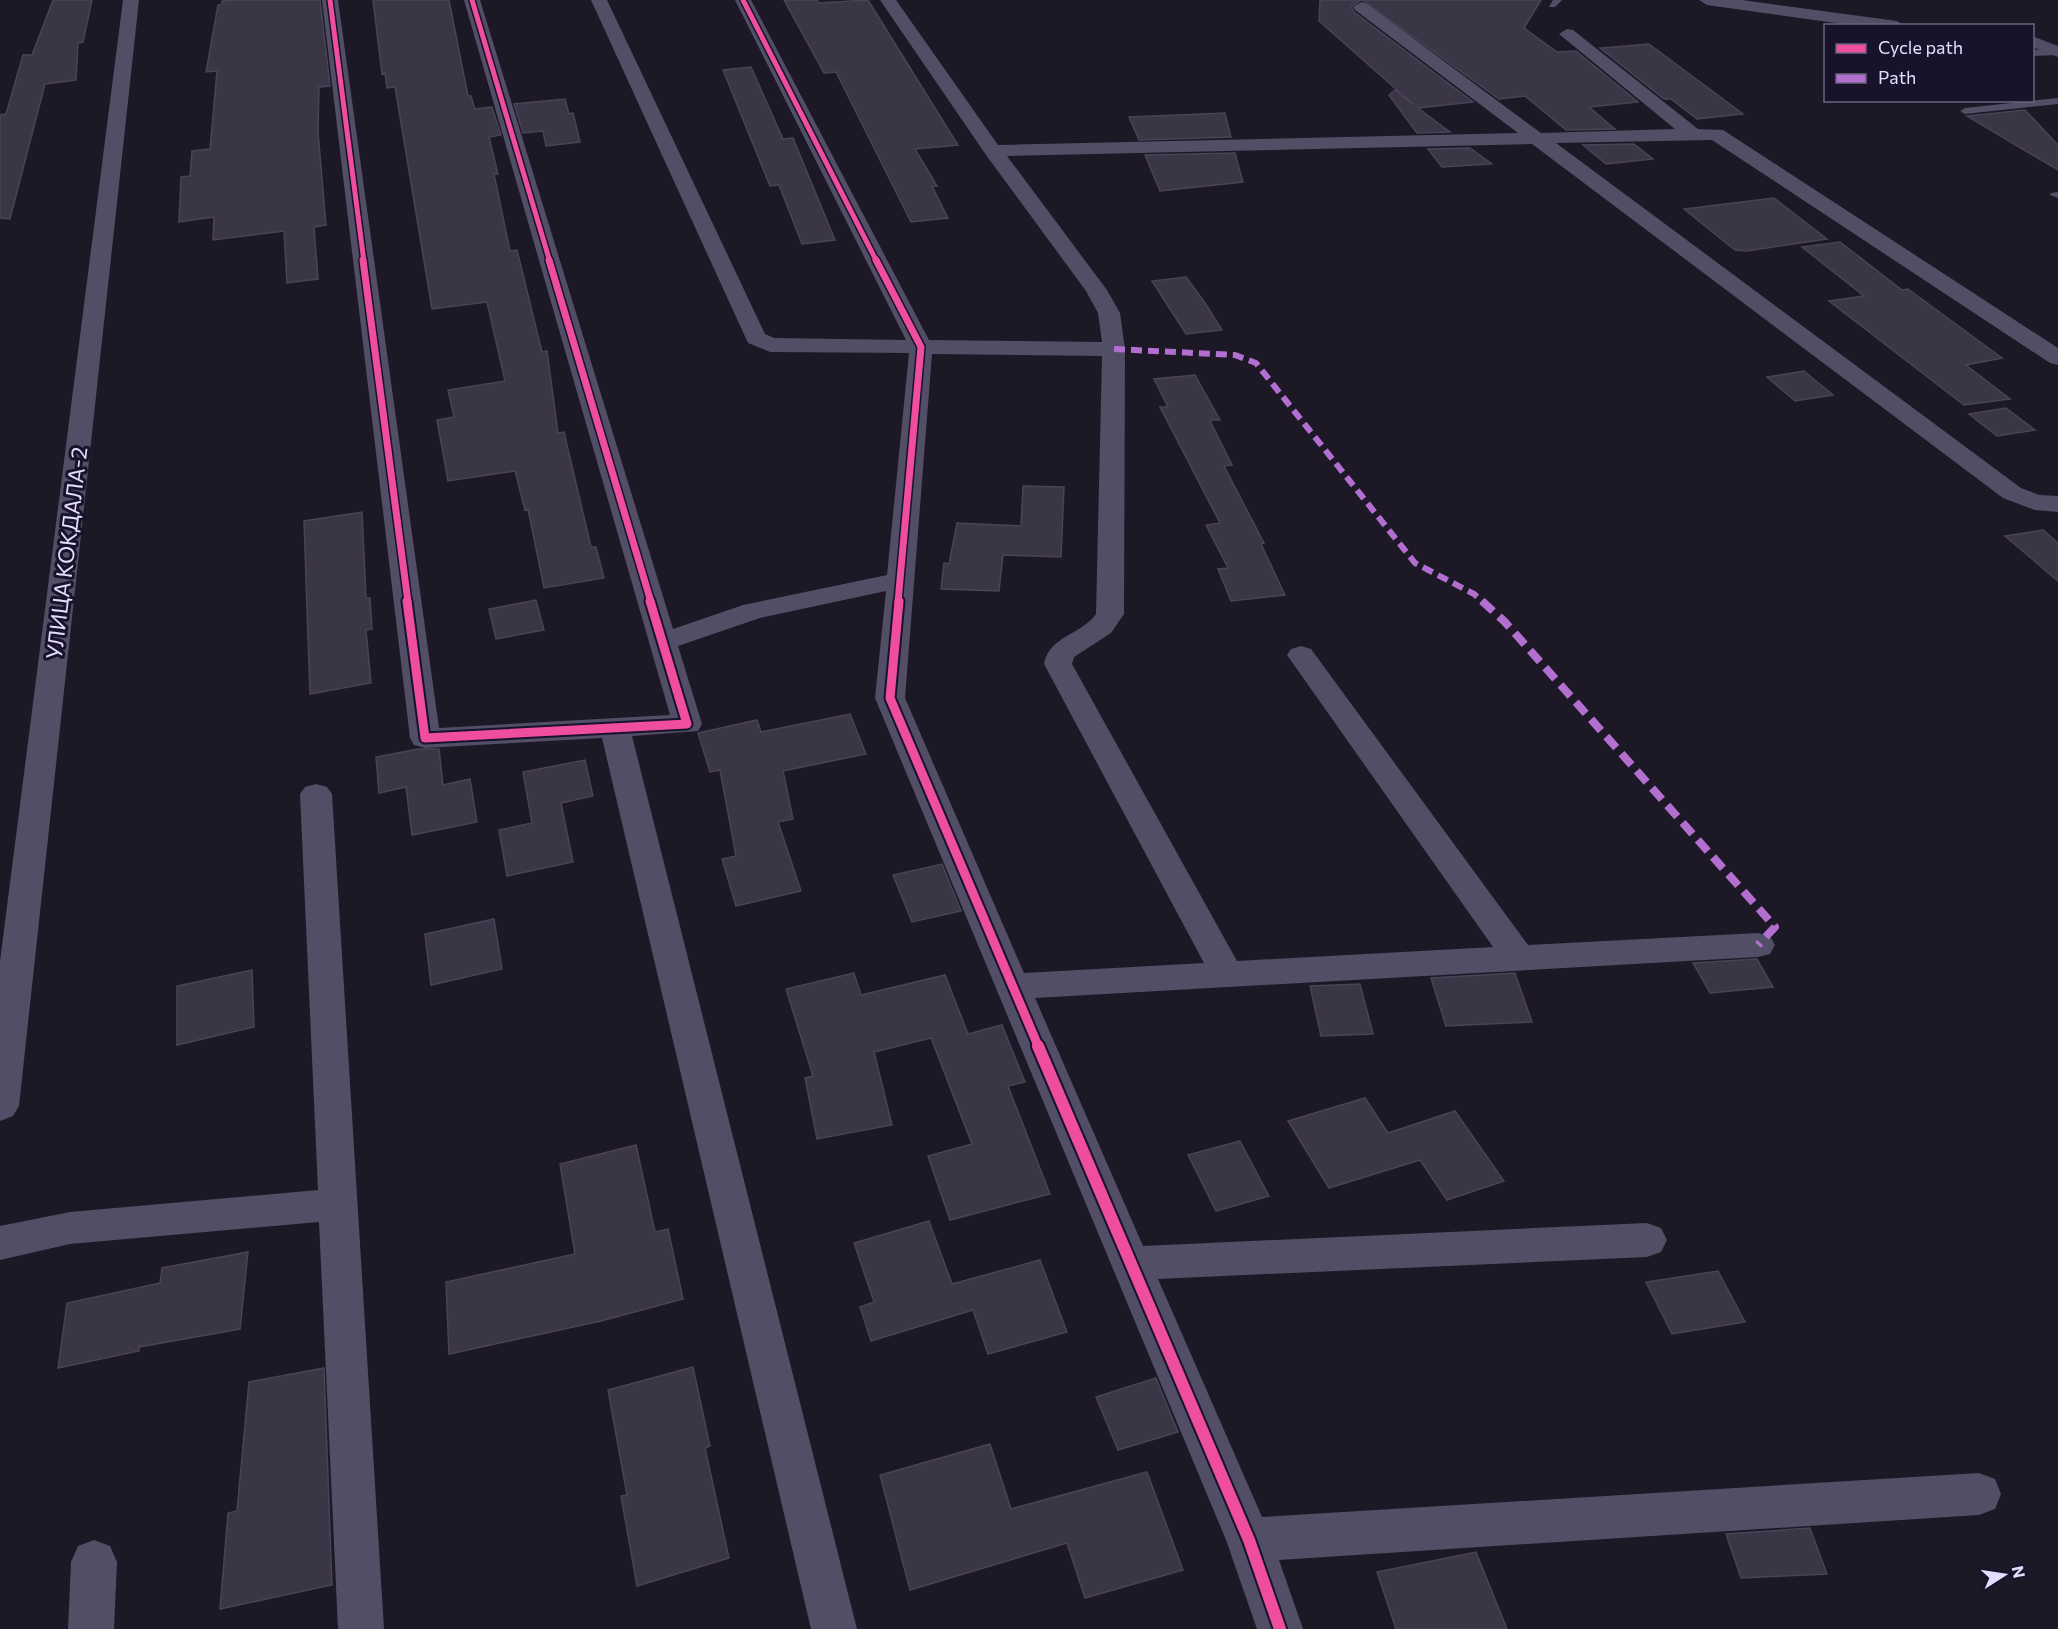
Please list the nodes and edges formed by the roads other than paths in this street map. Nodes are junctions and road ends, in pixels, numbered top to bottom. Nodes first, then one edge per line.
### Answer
1 (131, 0) edge
2 (330, 0) edge
3 (472, 0) edge
4 (599, 0) edge
5 (743, 0) edge
6 (888, 0) edge
7 (1707, 0) edge
8 (1361, 7) dead end
9 (1881, 24) edge
10 (1567, 34) dead end
11 (2034, 41) edge
12 (2058, 49) edge
13 (2034, 53) edge
14 (2058, 101) edge
15 (1965, 111) dead end
16 (1694, 135) junction
17 (1538, 138) junction
18 (993, 151) junction
19 (921, 346) junction
20 (1114, 349) junction
21 (2058, 358) edge
22 (2058, 504) edge
23 (900, 580) junction
24 (662, 642) junction
25 (1301, 656) dead end
26 (615, 728) junction
27 (316, 794) dead end
28 (1758, 945) dead end
29 (1519, 958) junction
30 (1227, 975) junction
31 (1014, 986) junction
32 (0, 1106) edge
33 (338, 1204) junction
34 (1647, 1239) dead end
35 (0, 1243) edge
36 (1132, 1263) junction
37 (1978, 1494) dead end
38 (1249, 1540) junction
39 (94, 1562) dead end
40 (91, 1629) edge
41 (361, 1629) edge
42 (834, 1629) edge
43 (1280, 1629) edge

1 - 32 street, УЛИЦА КОКДАЛА-2
2 - 26 street
3 - 24 street
4 - 19 street
5 - 19 street
6 - 18 street
7 - 9 street
8 - 17 street
10 - 16 street
11 - 12 street
12 - 13 lane
14 - 15 lane
16 - 17 street
16 - 21 street
17 - 18 street
17 - 22 street
18 - 20 street
19 - 20 street
19 - 23 street
20 - 30 street
23 - 24 street
23 - 31 street
24 - 26 street
25 - 29 street
26 - 42 street
27 - 33 street
28 - 29 street
29 - 30 street
30 - 31 street
31 - 36 street
33 - 35 street
33 - 41 street
34 - 36 street
36 - 38 street
37 - 38 street
38 - 43 street
39 - 40 street

